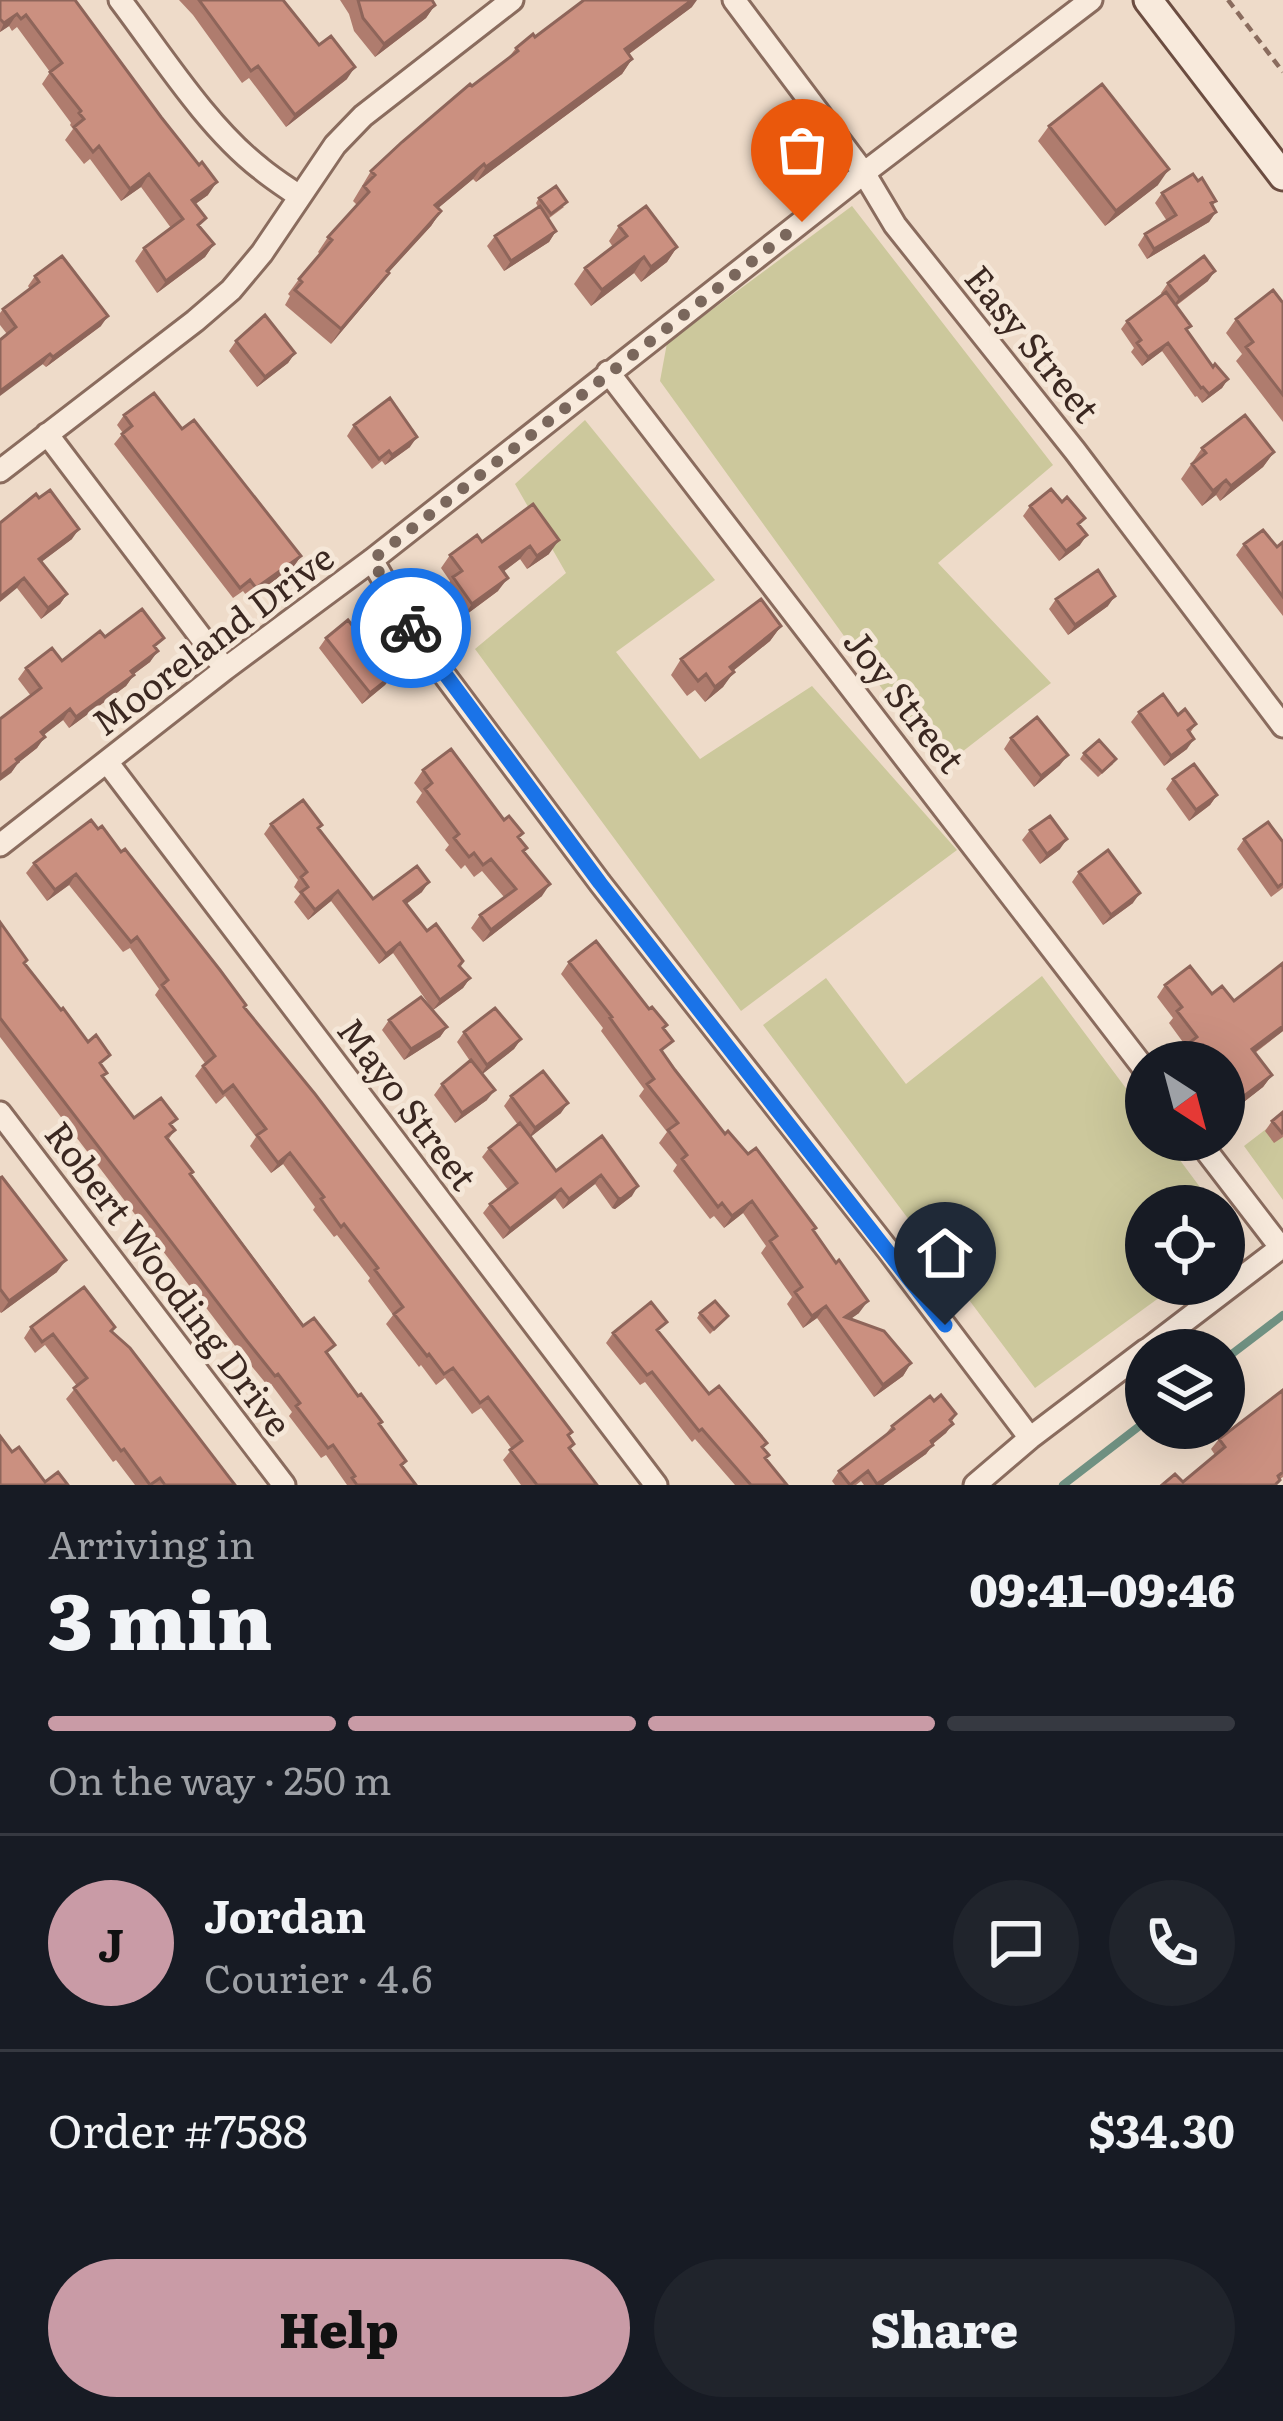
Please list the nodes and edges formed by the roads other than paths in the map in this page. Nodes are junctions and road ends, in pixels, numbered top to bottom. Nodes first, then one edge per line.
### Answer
1 (120, 0) edge
2 (512, 0) edge
3 (734, 0) edge
4 (1091, 0) edge
5 (1148, 0) edge
6 (488, 7) edge
7 (864, 173) junction
8 (1283, 176) edge
9 (299, 196) junction
10 (608, 372) junction
11 (47, 434) junction
12 (0, 471) edge
13 (372, 560) junction
14 (225, 669) junction
15 (1283, 726) edge
16 (107, 762) junction
17 (0, 845) edge
18 (1125, 1044) edge
19 (1, 1117) edge
20 (1214, 1161) edge
21 (1282, 1247) edge
22 (1174, 1329) edge
23 (1125, 1366) edge
24 (1030, 1438) junction
25 (284, 1485) edge
26 (656, 1485) edge
27 (975, 1485) edge

1 - 9 street
2 - 6 street
3 - 7 street, Easy Street
4 - 7 street, Mooreland Drive
5 - 8 main road
6 - 9 street
7 - 10 street, Mooreland Drive
7 - 15 street, Easy Street
9 - 11 street
10 - 13 street, Mooreland Drive
10 - 18 street, Joy Street
11 - 12 street
11 - 14 street
13 - 14 street, Mooreland Drive
13 - 24 street
14 - 16 street, Mooreland Drive
16 - 17 street, Mooreland Drive
16 - 26 street, Mayo Street
19 - 25 street, Robert Wooding Drive
20 - 21 street
21 - 22 street
23 - 24 street
24 - 27 street

